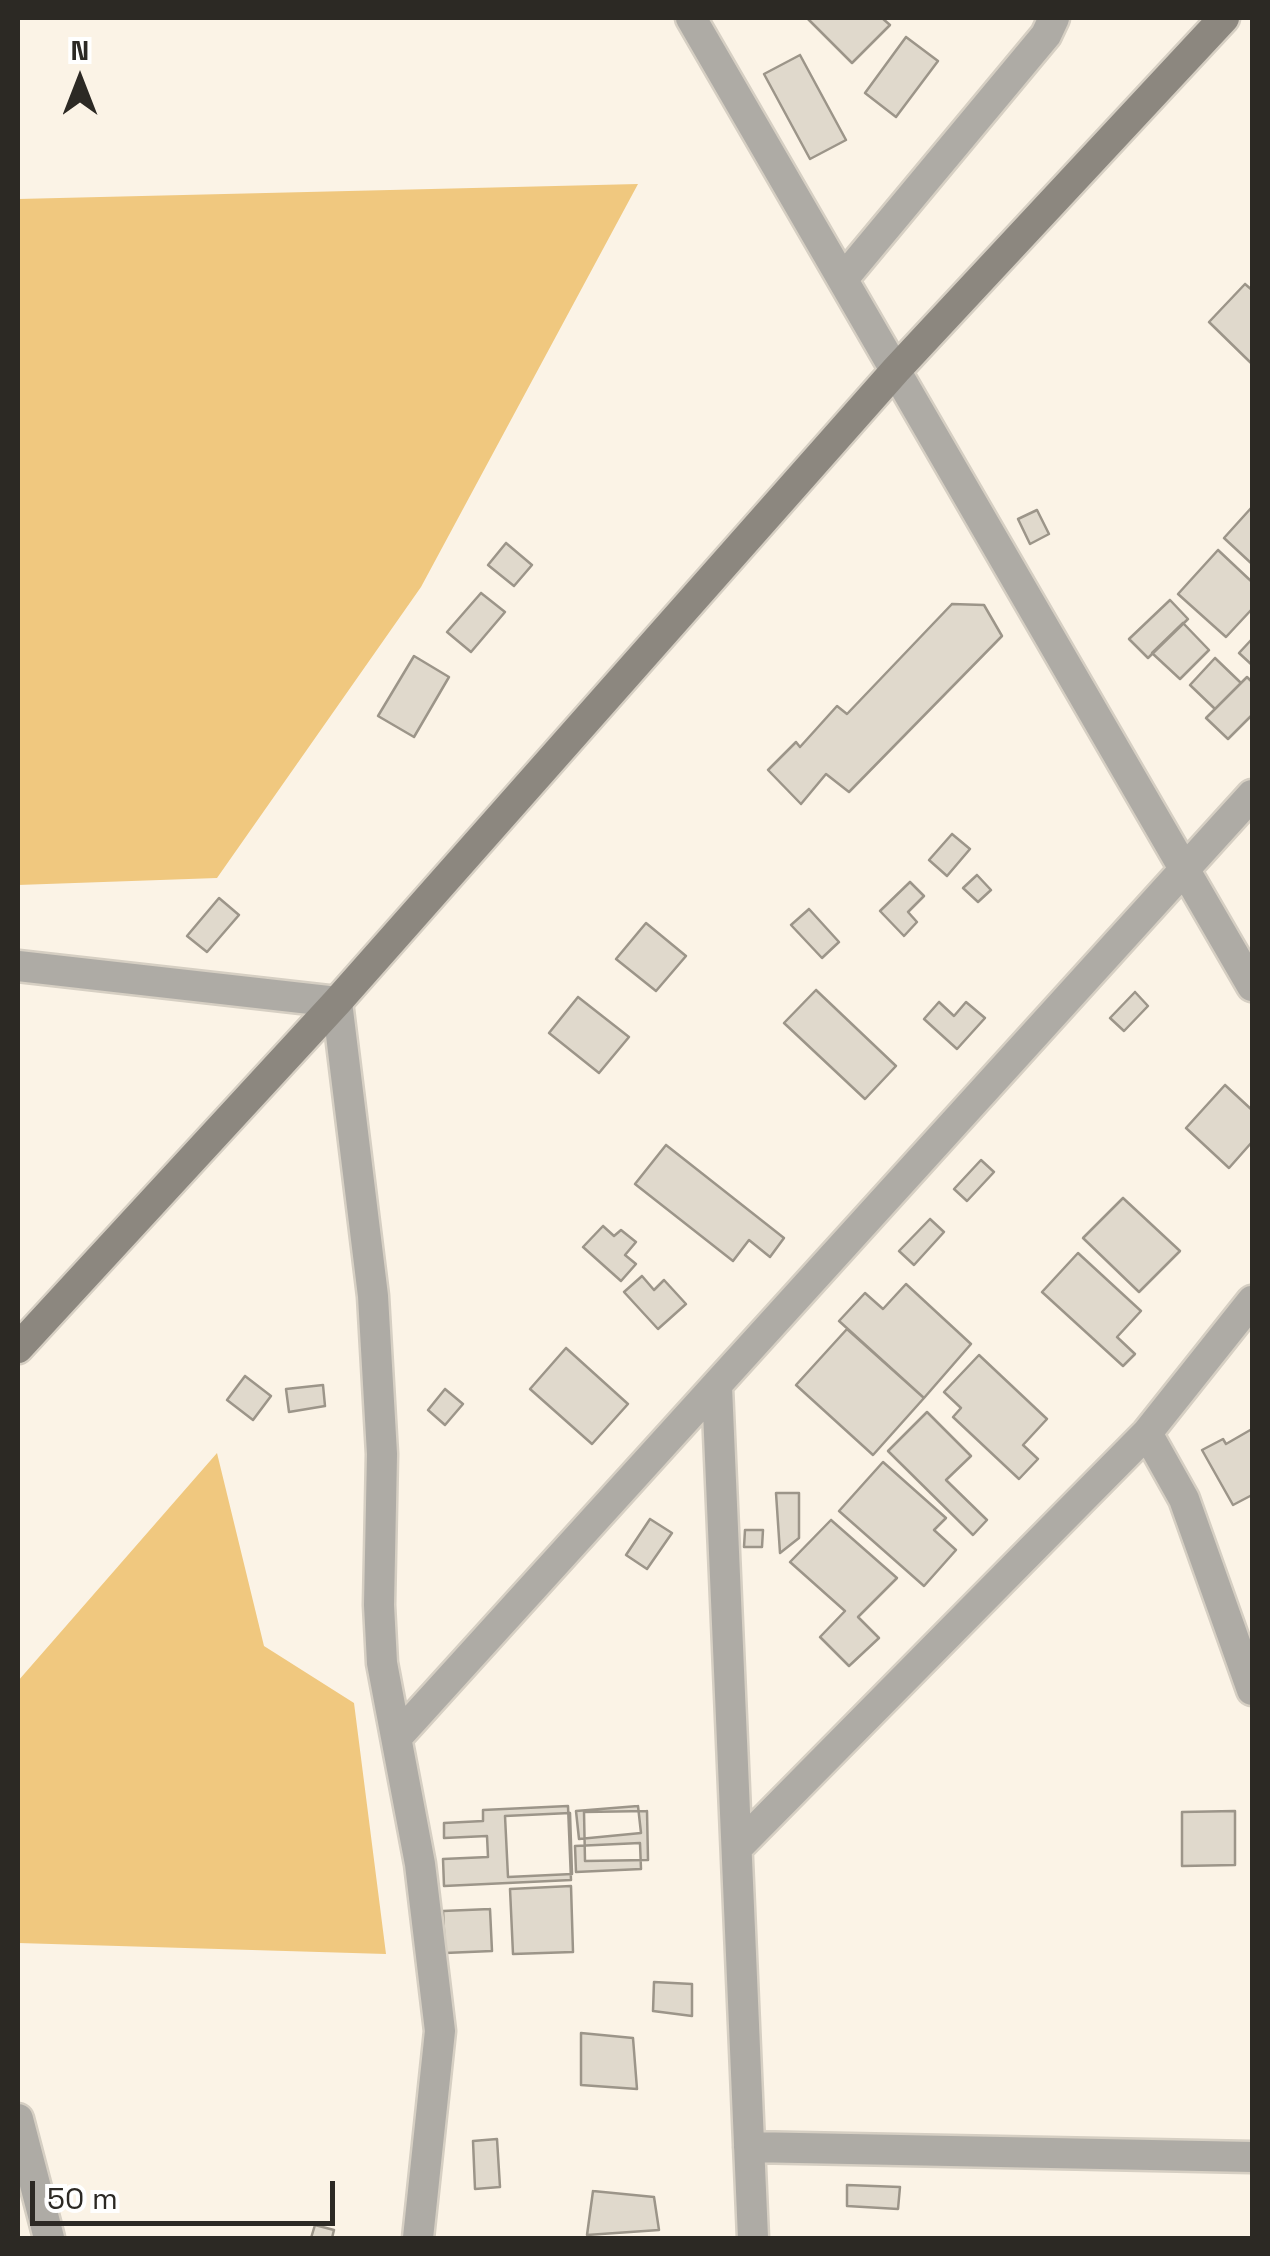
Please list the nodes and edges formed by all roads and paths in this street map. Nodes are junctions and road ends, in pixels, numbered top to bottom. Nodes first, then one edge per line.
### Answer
1 (691, 18) edge
2 (1054, 18) edge
3 (1224, 18) edge
4 (844, 279) junction
5 (896, 370) junction
6 (1252, 795) edge
7 (1186, 871) junction
8 (18, 966) edge
9 (1252, 986) edge
10 (338, 1002) junction
11 (1252, 1301) edge
12 (18, 1348) edge
13 (718, 1388) junction
14 (1147, 1432) junction
15 (1252, 1690) edge
16 (399, 1735) junction
17 (737, 1848) junction
18 (18, 2118) edge
19 (748, 2148) junction
20 (1252, 2157) edge
21 (48, 2238) edge
22 (418, 2238) edge
23 (752, 2238) edge

1 - 4 street
2 - 4 street
3 - 5 street
4 - 5 street
5 - 7 street
5 - 10 street
6 - 7 street
7 - 9 street
7 - 13 street
8 - 10 street
10 - 12 street
10 - 16 street
11 - 14 street
13 - 16 street
13 - 17 street
14 - 15 street
14 - 17 street
16 - 22 street
17 - 19 street
18 - 21 street
19 - 20 street
19 - 23 street

